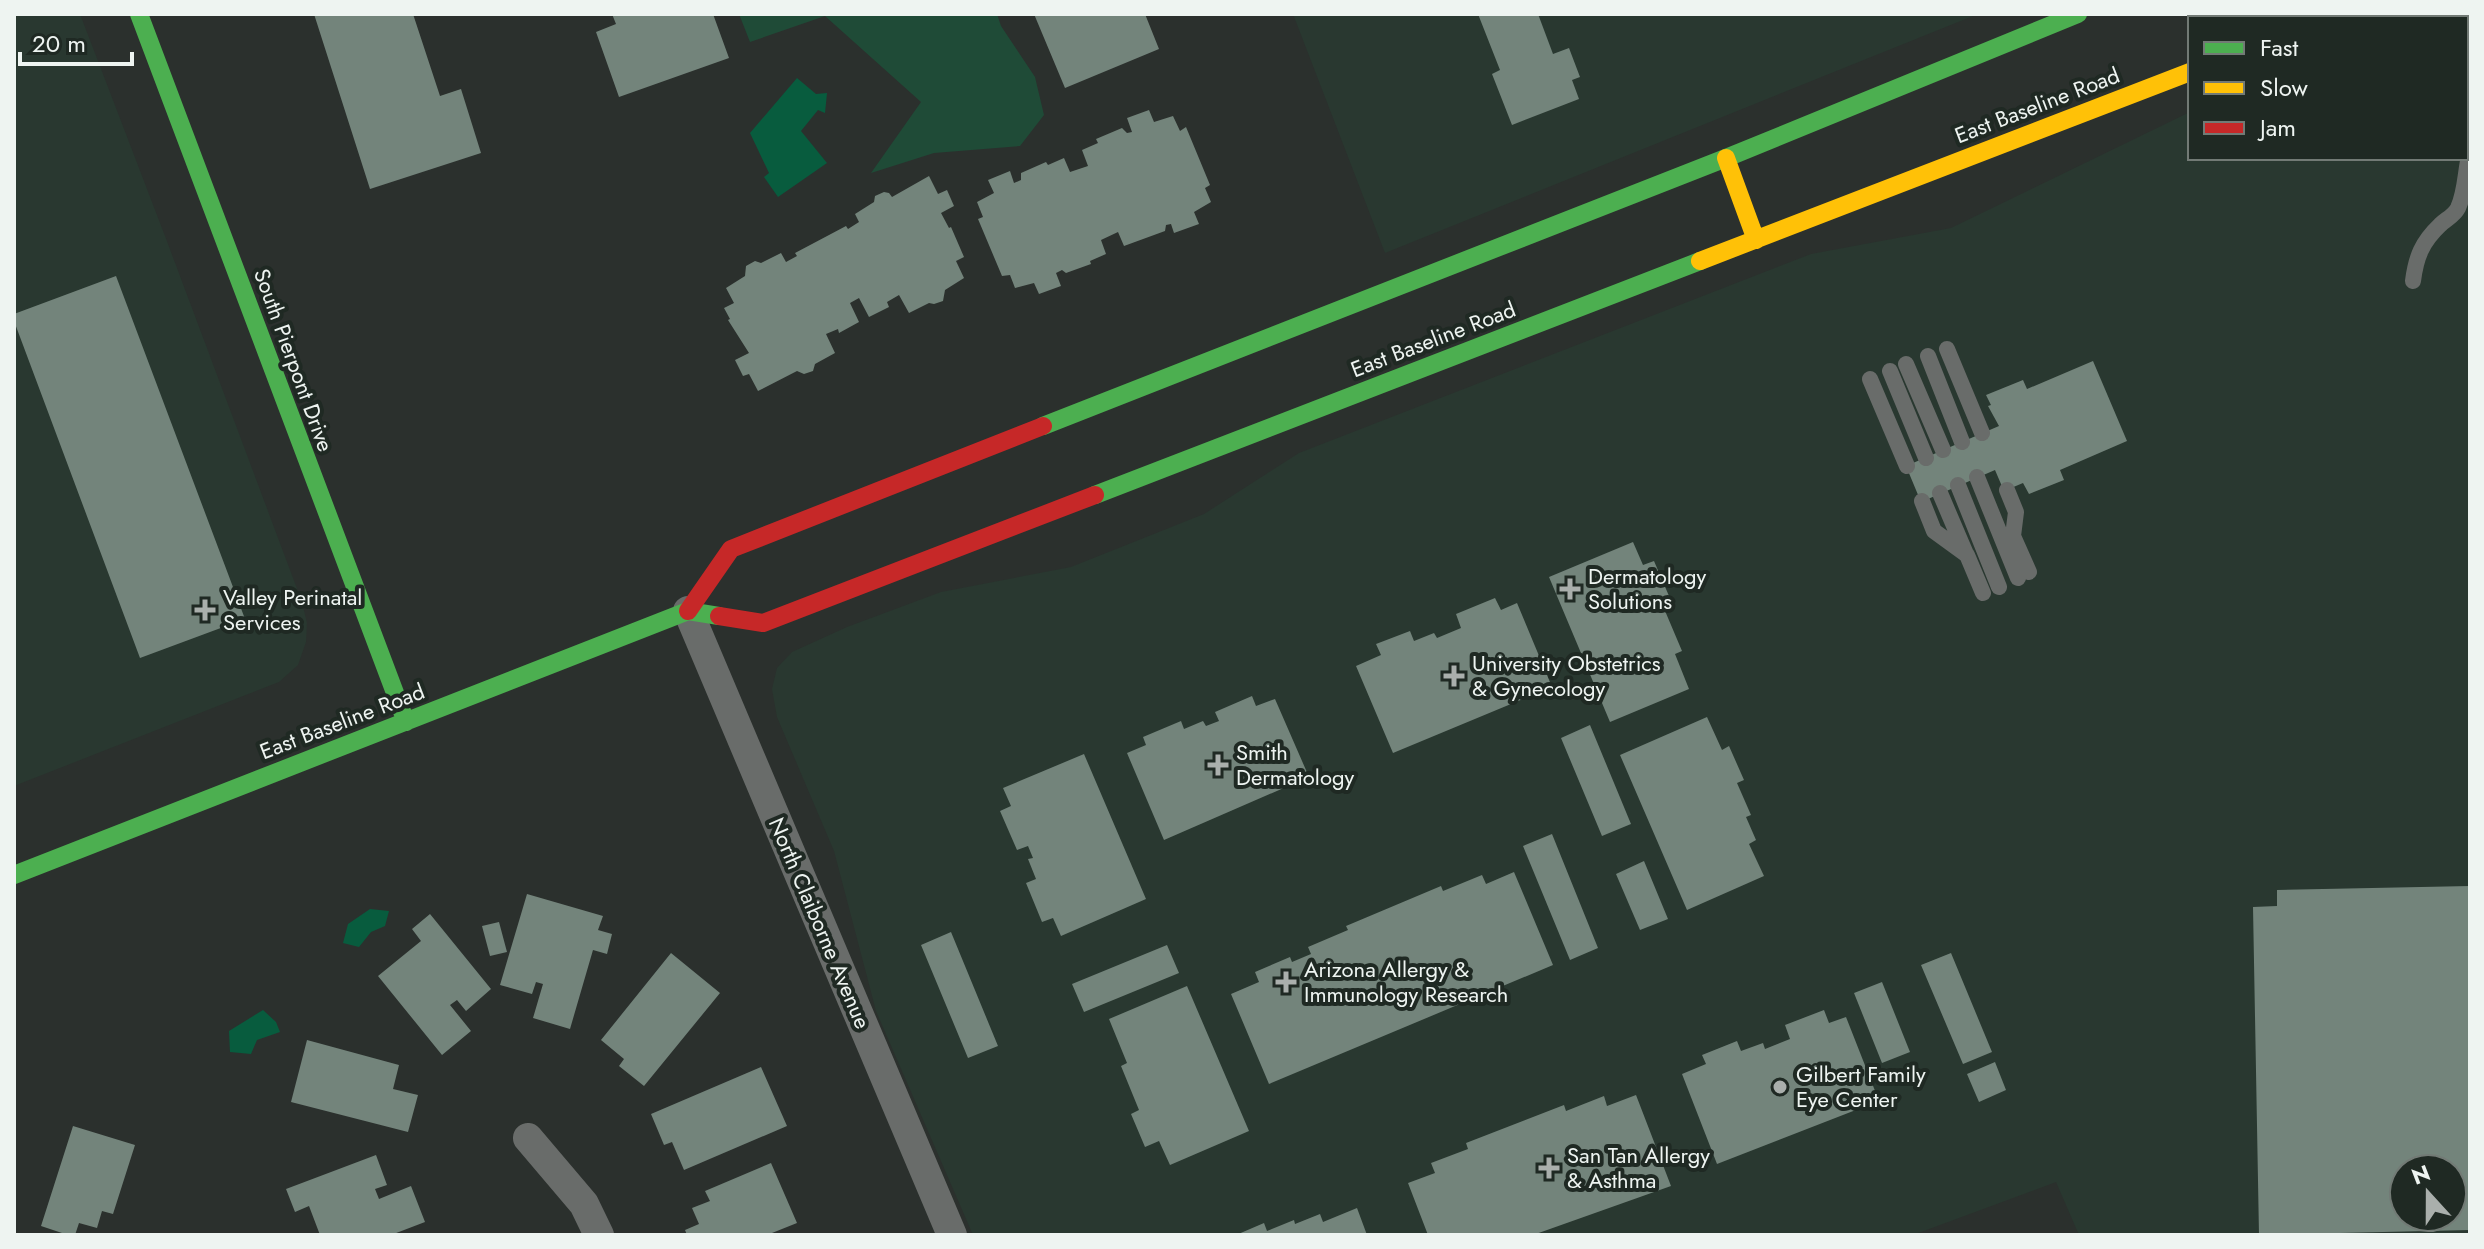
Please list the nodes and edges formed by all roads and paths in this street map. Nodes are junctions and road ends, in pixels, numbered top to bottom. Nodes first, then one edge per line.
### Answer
1 (139, 14) edge
2 (2078, 14) edge
3 (2188, 73) edge
4 (1726, 158) junction
5 (2467, 160) edge
6 (1756, 240) junction
7 (2413, 281) dead end
8 (1947, 349) dead end
9 (1928, 356) dead end
10 (1906, 364) dead end
11 (1890, 371) dead end
12 (1870, 379) dead end
13 (1982, 433) dead end
14 (1962, 442) dead end
15 (1943, 450) dead end
16 (1926, 458) dead end
17 (1907, 466) dead end
18 (1977, 477) dead end
19 (1958, 485) dead end
20 (2007, 490) dead end
21 (1940, 493) dead end
22 (1922, 501) dead end
23 (1967, 555) junction
24 (1999, 587) dead end
25 (1983, 593) dead end
26 (688, 611) junction
27 (406, 722) junction
28 (14, 875) edge
29 (528, 1138) dead end
30 (599, 1235) edge
31 (952, 1235) edge

1 - 27 main road, South Pierpont Drive
2 - 4 main road
3 - 6 main road, East Baseline Road
4 - 6 main road
4 - 26 main road
5 - 7 lane
6 - 26 main road, East Baseline Road
8 - 13 lane
9 - 14 lane
10 - 15 lane
11 - 16 lane
12 - 17 lane
18 - 20 lane
19 - 24 lane
21 - 23 lane
22 - 23 lane
23 - 25 lane
26 - 27 main road, East Baseline Road
26 - 31 street, North Claiborne Avenue
27 - 28 main road, East Baseline Road
29 - 30 street

